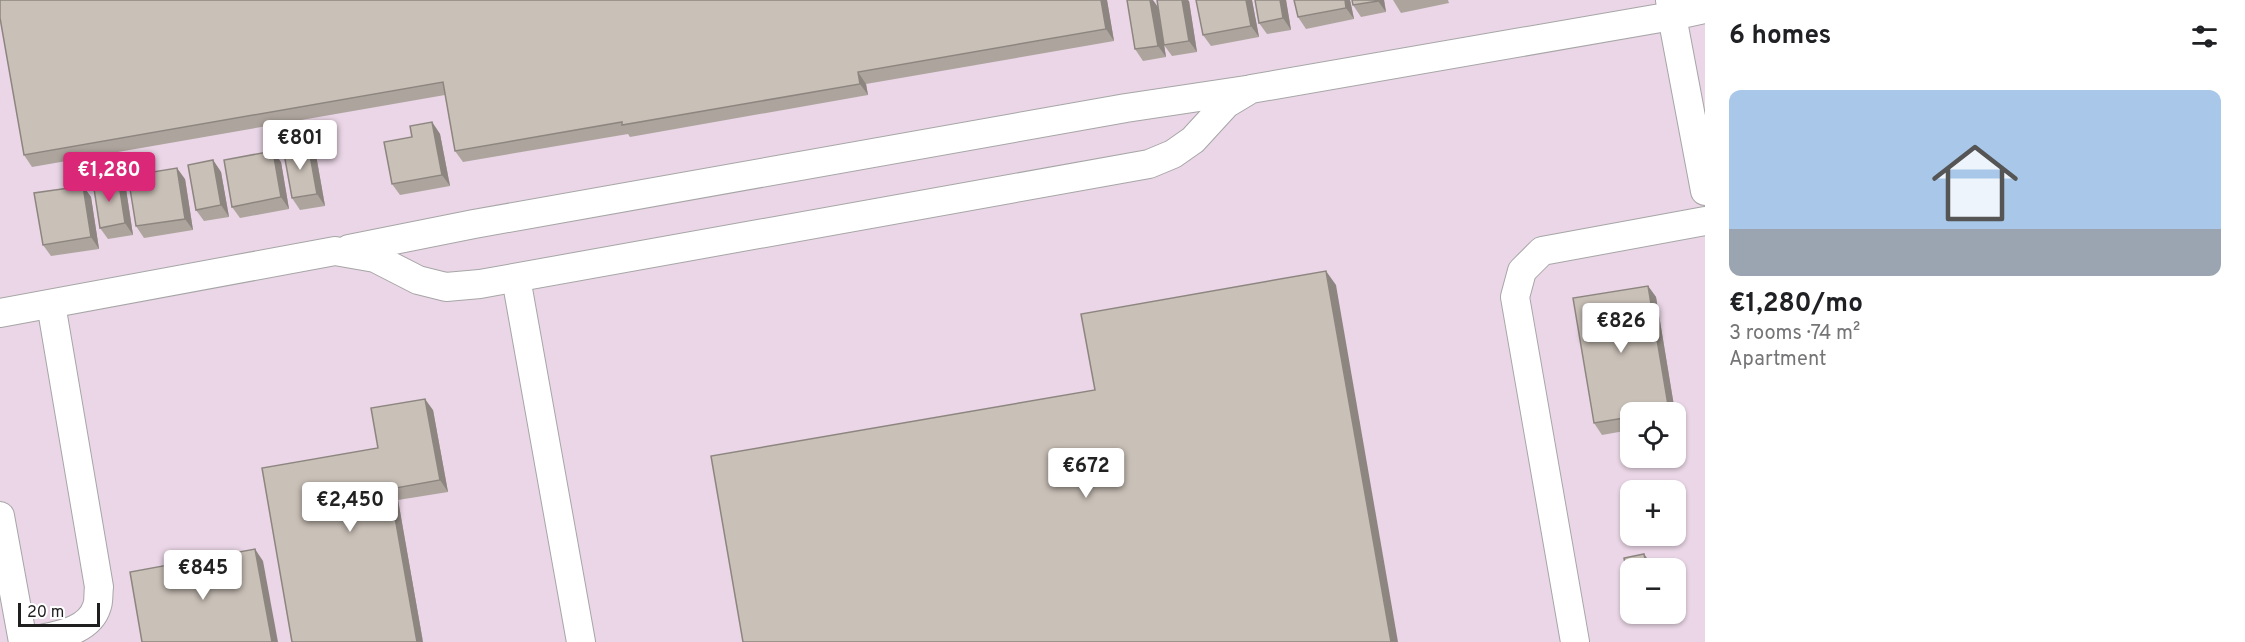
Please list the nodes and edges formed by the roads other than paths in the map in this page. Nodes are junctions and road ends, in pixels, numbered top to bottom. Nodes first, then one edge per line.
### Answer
1 (1671, 8) edge
2 (1705, 9) edge
3 (1251, 89) junction
4 (1705, 190) edge
5 (1705, 221) edge
6 (335, 251) junction
7 (516, 278) junction
8 (51, 304) junction
9 (0, 313) edge
10 (0, 516) edge
11 (25, 642) edge
12 (581, 642) edge
13 (1575, 642) edge

1 - 2 lane
1 - 3 lane
1 - 4 lane
3 - 6 lane
3 - 7 lane
5 - 13 lane
6 - 7 lane
6 - 8 lane
7 - 12 lane
8 - 9 lane
8 - 11 lane
10 - 11 lane

